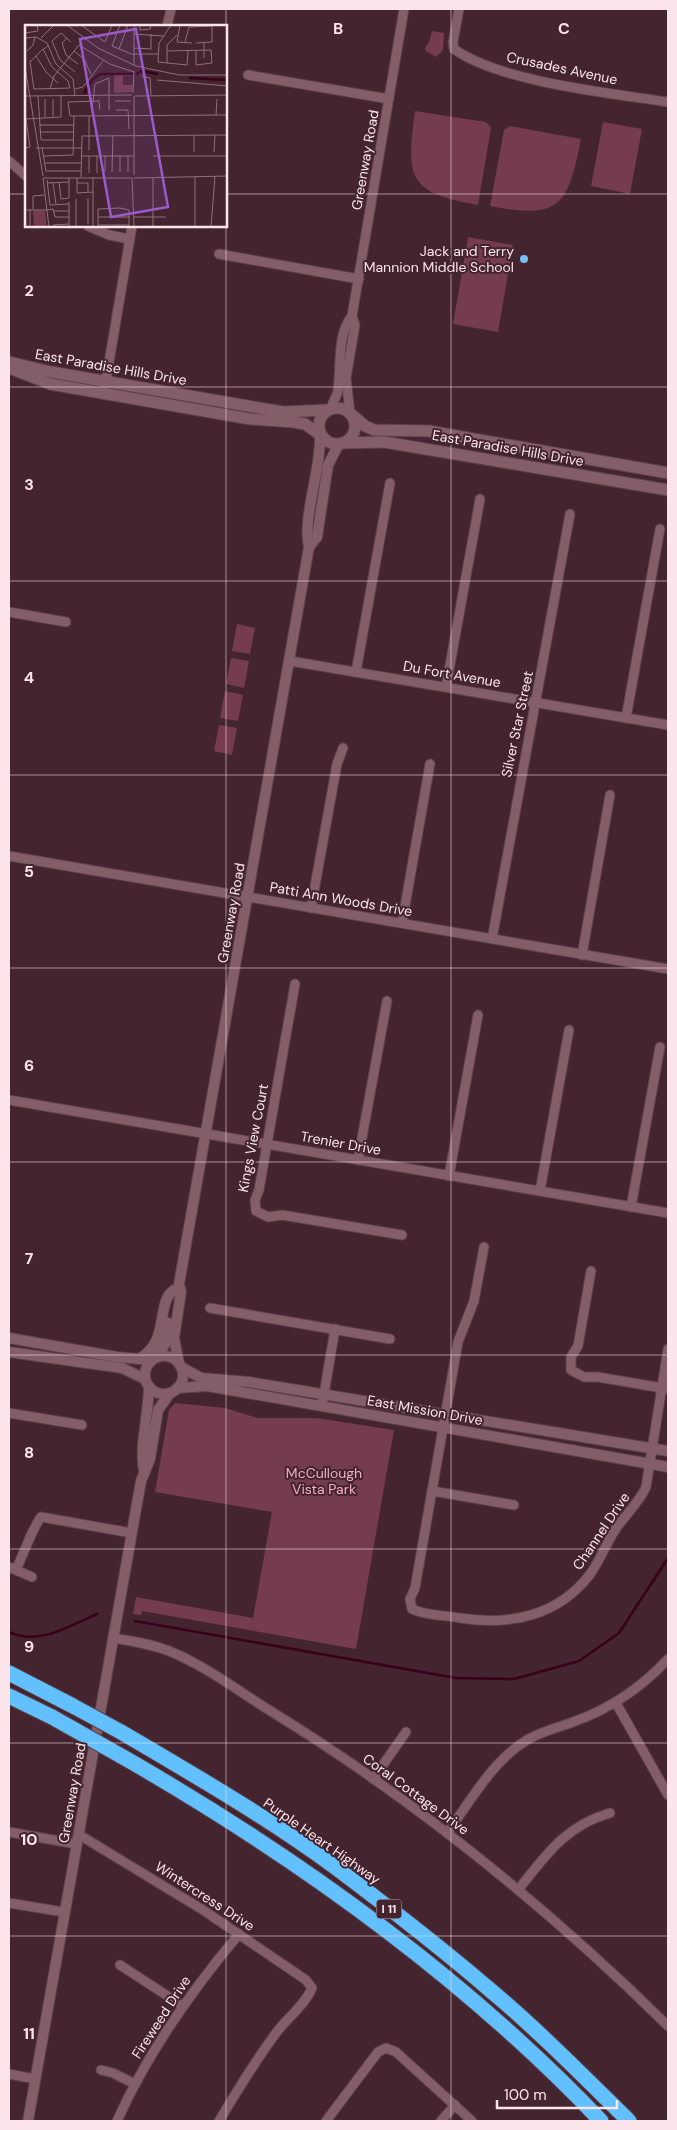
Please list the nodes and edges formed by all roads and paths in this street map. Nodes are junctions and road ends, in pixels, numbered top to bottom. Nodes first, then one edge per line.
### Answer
1 (171, 9) edge
2 (404, 9) edge
3 (459, 9) edge
4 (167, 25) edge
5 (248, 75) dead end
6 (389, 99) junction
7 (668, 102) edge
8 (9, 160) edge
9 (25, 175) edge
10 (94, 228) edge
11 (132, 228) edge
12 (129, 239) junction
13 (218, 254) dead end
14 (359, 279) junction
15 (352, 316) junction
16 (9, 362) edge
17 (9, 368) edge
18 (105, 388) junction
19 (329, 409) junction
20 (351, 414) junction
21 (320, 435) junction
22 (341, 444) junction
23 (668, 474) edge
24 (390, 483) dead end
25 (668, 490) edge
26 (480, 499) dead end
27 (570, 514) dead end
28 (660, 529) dead end
29 (309, 548) junction
30 (9, 612) edge
31 (66, 622) dead end
32 (290, 661) junction
33 (356, 672) junction
34 (446, 687) junction
35 (535, 702) junction
36 (626, 718) junction
37 (668, 725) edge
38 (343, 748) dead end
39 (430, 764) dead end
40 (610, 795) dead end
41 (9, 856) edge
42 (248, 897) junction
43 (311, 908) junction
44 (402, 923) junction
45 (492, 939) junction
46 (582, 955) junction
47 (668, 970) edge
48 (295, 984) dead end
49 (386, 1000) dead end
50 (478, 1015) dead end
51 (569, 1030) dead end
52 (660, 1047) dead end
53 (9, 1100) edge
54 (205, 1134) junction
55 (267, 1144) junction
56 (358, 1160) junction
57 (449, 1176) junction
58 (540, 1191) junction
59 (631, 1207) junction
60 (668, 1213) edge
61 (402, 1236) dead end
62 (484, 1247) dead end
63 (591, 1271) dead end
64 (176, 1287) junction
65 (210, 1308) dead end
66 (335, 1329) junction
67 (9, 1338) edge
68 (390, 1339) dead end
69 (668, 1349) edge
70 (9, 1352) edge
71 (139, 1359) junction
72 (155, 1359) junction
73 (180, 1366) junction
74 (147, 1382) junction
75 (665, 1388) edge
76 (174, 1390) junction
77 (324, 1395) junction
78 (322, 1406) junction
79 (9, 1413) edge
80 (446, 1413) junction
81 (82, 1425) dead end
82 (443, 1427) junction
83 (651, 1448) junction
84 (668, 1451) edge
85 (650, 1464) junction
86 (668, 1467) edge
87 (144, 1470) junction
88 (432, 1491) junction
89 (514, 1505) dead end
90 (132, 1533) junction
91 (13, 1568) edge
92 (32, 1577) dead end
93 (113, 1638) junction
94 (668, 1659) edge
95 (9, 1674) edge
96 (9, 1696) edge
97 (616, 1703) junction
98 (406, 1732) dead end
99 (373, 1779) junction
100 (666, 1782) edge
101 (668, 1795) edge
102 (610, 1813) dead end
103 (9, 1832) edge
104 (447, 1832) junction
105 (78, 1834) junction
106 (76, 1844) junction
107 (518, 1890) junction
108 (9, 1903) edge
109 (64, 1912) junction
110 (239, 1934) junction
111 (120, 1965) dead end
112 (183, 2006) junction
113 (668, 2026) edge
114 (101, 2070) dead end
115 (9, 2074) edge
116 (35, 2079) junction
117 (135, 2084) junction
118 (454, 2105) junction
119 (28, 2121) edge
120 (117, 2121) edge
121 (219, 2121) edge
122 (326, 2121) edge
123 (441, 2121) edge
124 (472, 2121) edge
125 (601, 2121) edge
126 (628, 2121) edge

1 - 4 street
2 - 6 street, Greenway Road
3 - 7 street, Crusades Avenue
5 - 6 street
6 - 14 street, Greenway Road
8 - 9 street
10 - 12 street
11 - 12 street
12 - 18 street
13 - 14 street
14 - 15 street, Greenway Road
15 - 19 street, Greenway Road
15 - 20 street, Greenway Road
16 - 18 main road, East Paradise Hills Drive
17 - 18 main road, East Paradise Hills Drive
18 - 19 main road, East Paradise Hills Drive
18 - 21 main road, East Paradise Hills Drive
19 - 20 main road
19 - 21 main road
20 - 22 main road
20 - 23 main road, East Paradise Hills Drive
21 - 22 main road
21 - 29 street, Greenway Road
22 - 25 main road, East Paradise Hills Drive
22 - 29 street, Greenway Road
24 - 33 street
26 - 34 street
27 - 35 street, Silver Star Street
28 - 36 street
29 - 32 street, Greenway Road
30 - 31 street
32 - 33 street, Du Fort Avenue
32 - 42 street, Greenway Road
33 - 34 street, Du Fort Avenue
34 - 35 street, Du Fort Avenue
35 - 36 street, Du Fort Avenue
35 - 45 street, Silver Star Street
36 - 37 street, Du Fort Avenue
38 - 43 street
39 - 44 street
40 - 46 street
41 - 42 street, Patti Ann Woods Drive
42 - 43 street, Patti Ann Woods Drive
42 - 54 street, Greenway Road
43 - 44 street, Patti Ann Woods Drive
44 - 45 street, Patti Ann Woods Drive
45 - 46 street, Patti Ann Woods Drive
46 - 47 street, Patti Ann Woods Drive
48 - 55 street, Kings View Court
49 - 56 street
50 - 57 street
51 - 58 street
52 - 59 street
53 - 54 street, Trenier Drive
54 - 55 street, Trenier Drive
54 - 64 street, Greenway Road
55 - 56 street, Trenier Drive
55 - 61 street, Kings View Court
56 - 57 street, Trenier Drive
57 - 58 street, Trenier Drive
58 - 59 street, Trenier Drive
59 - 60 street, Trenier Drive
62 - 80 street
63 - 75 street
64 - 71 street
64 - 72 street, Greenway Road
64 - 73 street, Greenway Road
65 - 66 street
66 - 68 street
66 - 77 street
67 - 71 street
69 - 75 street, Channel Drive
70 - 74 street
71 - 72 street
72 - 73 street
72 - 74 street
73 - 76 street
73 - 77 street, East Mission Drive
74 - 76 street
74 - 87 street, Greenway Road
75 - 83 street, Channel Drive
76 - 78 street, East Mission Drive
76 - 87 street, Greenway Road
77 - 78 street
77 - 80 street, East Mission Drive
78 - 82 street, East Mission Drive
79 - 81 street
80 - 82 street
80 - 83 street, East Mission Drive
82 - 85 street, East Mission Drive
82 - 88 street
83 - 84 street, East Mission Drive
83 - 85 street, Channel Drive
85 - 86 street, East Mission Drive
85 - 88 street, Channel Drive
87 - 90 street, Greenway Road
88 - 89 street
90 - 91 street
90 - 93 street, Greenway Road
91 - 92 street
93 - 99 street, Coral Cottage Drive
93 - 105 street, Greenway Road
94 - 97 street
95 - 126 highway, Purple Heart Highway / I 11, bridge
96 - 125 highway, I 11, bridge
97 - 100 street
97 - 104 street
98 - 99 street
99 - 104 street, Coral Cottage Drive
100 - 101 street
102 - 107 street
103 - 106 street
104 - 107 street, Coral Cottage Drive
105 - 106 street, Greenway Road
105 - 110 street, Wintercress Drive
106 - 109 street, Greenway Road
107 - 113 street, Coral Cottage Drive
108 - 109 street
109 - 116 street, Greenway Road
110 - 112 street, Fireweed Drive
110 - 121 street, Wintercress Drive
111 - 112 street
112 - 117 street, Fireweed Drive
114 - 117 street
115 - 116 street
116 - 119 street, Greenway Road
117 - 120 street, Fireweed Drive
118 - 122 street
118 - 123 street
118 - 124 street

